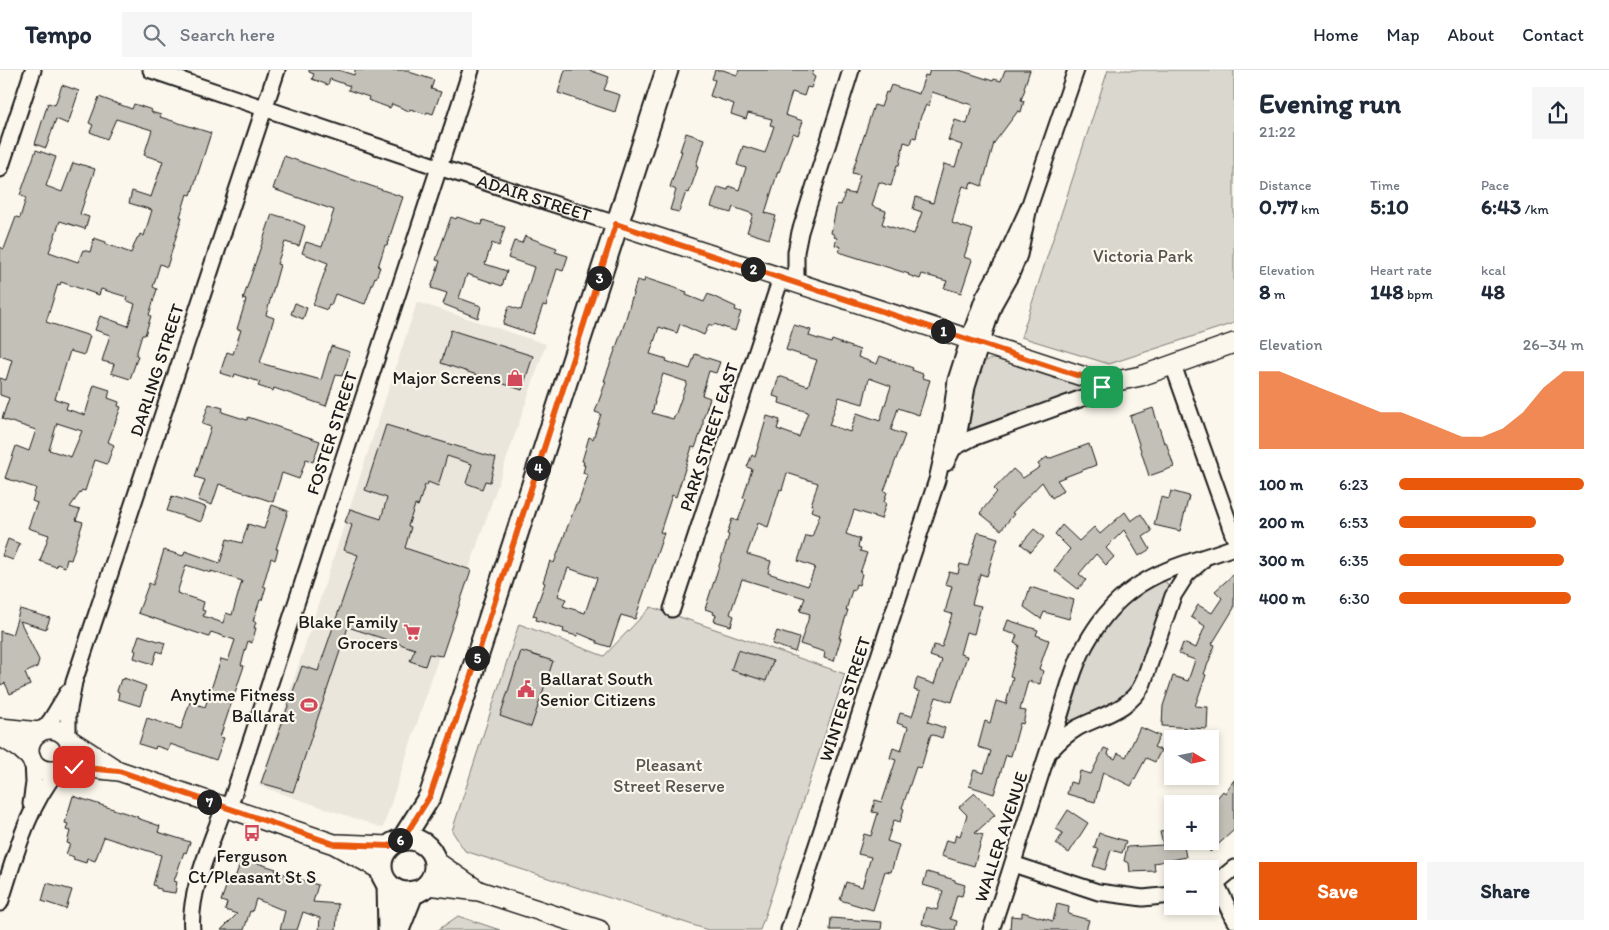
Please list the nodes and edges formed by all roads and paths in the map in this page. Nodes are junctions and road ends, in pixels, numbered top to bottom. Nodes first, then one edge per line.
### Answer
1 (33, 70) edge
2 (151, 70) edge
3 (277, 70) edge
4 (471, 70) edge
5 (667, 70) edge
6 (851, 70) edge
7 (1076, 70) edge
8 (264, 108) junction
9 (438, 167) junction
10 (0, 169) edge
11 (616, 224) junction
12 (788, 280) junction
13 (975, 341) junction
14 (1234, 343) edge
15 (1173, 365) junction
16 (1118, 381) junction
17 (955, 447) junction
18 (937, 480) junction
19 (1234, 537) edge
20 (1234, 547) edge
21 (1212, 556) junction
22 (672, 609) dead end
23 (74, 682) junction
24 (0, 728) edge
25 (41, 731) junction
26 (0, 736) edge
27 (69, 739) junction
28 (1047, 755) junction
29 (32, 759) junction
30 (60, 769) junction
31 (119, 771) junction
32 (430, 796) junction
33 (226, 807) junction
34 (29, 818) junction
35 (396, 842) junction
36 (334, 844) junction
37 (430, 853) junction
38 (1013, 864) junction
39 (1234, 868) edge
40 (385, 878) junction
41 (1219, 879) edge
42 (420, 888) junction
43 (479, 891) junction
44 (1219, 894) edge
45 (1164, 896) edge
46 (0, 903) edge
47 (1234, 920) edge
48 (192, 930) edge
49 (389, 930) edge
50 (398, 930) edge
51 (599, 930) edge
52 (789, 930) edge
53 (991, 930) edge

1 - 10 street
2 - 8 street, ADAIR STREET
3 - 8 street, DARLING STREET
4 - 9 street, FOSTER STREET
5 - 11 main road
6 - 12 street, PARK STREET EAST
7 - 13 street, WINTER STREET
8 - 9 street, ADAIR STREET
8 - 23 street, DARLING STREET
9 - 11 street, ADAIR STREET
9 - 33 street, FOSTER STREET
11 - 12 street, ADAIR STREET
11 - 32 main road
12 - 13 street, ADAIR STREET
12 - 22 street, PARK STREET EAST
13 - 16 street, ADAIR STREET
13 - 17 street, WINTER STREET
13 - 18 street, WINTER STREET
14 - 15 street, ADAIR STREET
15 - 16 street, ADAIR STREET
15 - 19 street
16 - 17 street
17 - 18 street, WINTER STREET
18 - 52 street, WINTER STREET
20 - 21 street, WALLER AVENUE
21 - 28 street, WALLER AVENUE
21 - 28 street, WALLER AVENUE
23 - 25 street, DARLING STREET
23 - 27 street, DARLING STREET
24 - 25 street
25 - 27 street
25 - 29 street
26 - 29 street
27 - 30 street
27 - 31 street
28 - 38 street, WALLER AVENUE
29 - 30 street
29 - 34 street
30 - 31 street
30 - 34 street
31 - 33 street
32 - 35 main road
32 - 37 main road
33 - 36 street
33 - 48 street, FOSTER STREET
34 - 46 street
35 - 36 street
35 - 37 main road
35 - 40 main road
36 - 40 street
37 - 42 main road
37 - 43 street
38 - 45 street
38 - 53 street, WALLER AVENUE
39 - 41 street
40 - 42 main road
40 - 49 main road
42 - 43 street
42 - 50 main road
43 - 51 street
44 - 47 street

